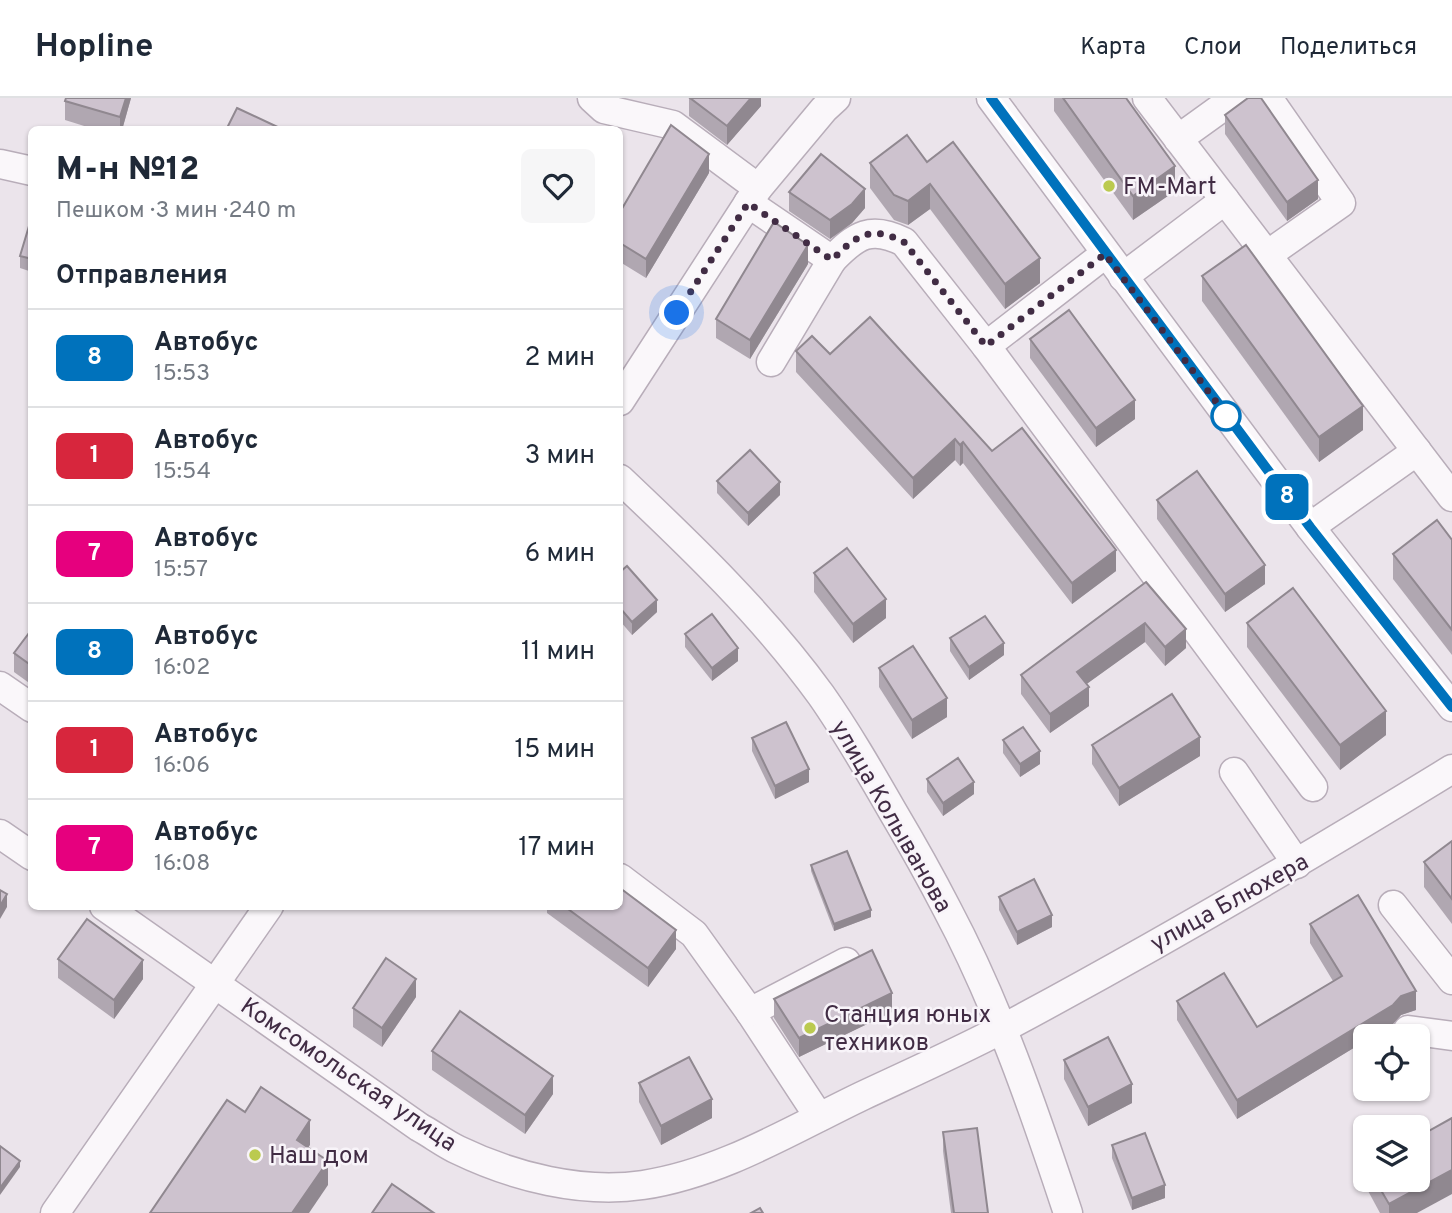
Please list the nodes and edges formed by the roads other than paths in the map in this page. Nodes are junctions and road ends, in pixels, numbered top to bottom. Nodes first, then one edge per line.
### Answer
1 (592, 98) edge
2 (836, 98) edge
3 (991, 98) edge
4 (1147, 98) edge
5 (1235, 98) edge
6 (1268, 98) edge
7 (1178, 139) junction
8 (0, 164) edge
9 (28, 170) edge
10 (753, 195) junction
11 (1225, 200) junction
12 (1105, 254) junction
13 (1267, 255) junction
14 (832, 260) junction
15 (1123, 277) junction
16 (986, 346) junction
17 (771, 362) dead end
18 (623, 396) edge
19 (1417, 451) junction
20 (623, 482) edge
21 (1452, 497) edge
22 (1310, 527) junction
23 (0, 686) edge
24 (28, 705) edge
25 (1452, 707) edge
26 (1452, 769) edge
27 (1234, 772) dead end
28 (1313, 787) dead end
29 (0, 834) edge
30 (28, 853) edge
31 (1297, 864) junction
32 (623, 880) edge
33 (1393, 905) dead end
34 (110, 910) edge
35 (266, 910) edge
36 (846, 962) edge
37 (1452, 980) edge
38 (215, 984) junction
39 (750, 1012) junction
40 (1002, 1029) junction
41 (1430, 1033) edge
42 (1452, 1036) edge
43 (819, 1117) junction
44 (55, 1213) edge
45 (1068, 1213) edge

1 - 10 street
2 - 10 street
3 - 12 street
4 - 7 street
5 - 7 street
6 - 13 street
7 - 11 street
8 - 9 street
10 - 14 street
10 - 18 street
11 - 13 street
11 - 15 street
12 - 15 street
12 - 16 street
13 - 19 street
14 - 16 street
14 - 17 street
15 - 22 street
16 - 28 street
19 - 21 street
19 - 22 street
20 - 40 street, улица Колыванова
22 - 25 street
23 - 24 street
26 - 31 street, улица Блюхера
27 - 31 street
29 - 30 street
31 - 40 street, улица Блюхера
32 - 39 street
33 - 37 street
34 - 38 street, Комсомольская улица
35 - 38 street
36 - 39 street
38 - 43 street, Комсомольская улица
38 - 44 street
39 - 43 street
40 - 43 street, Комсомольская улица
40 - 45 street, улица Колыванова
41 - 42 street

